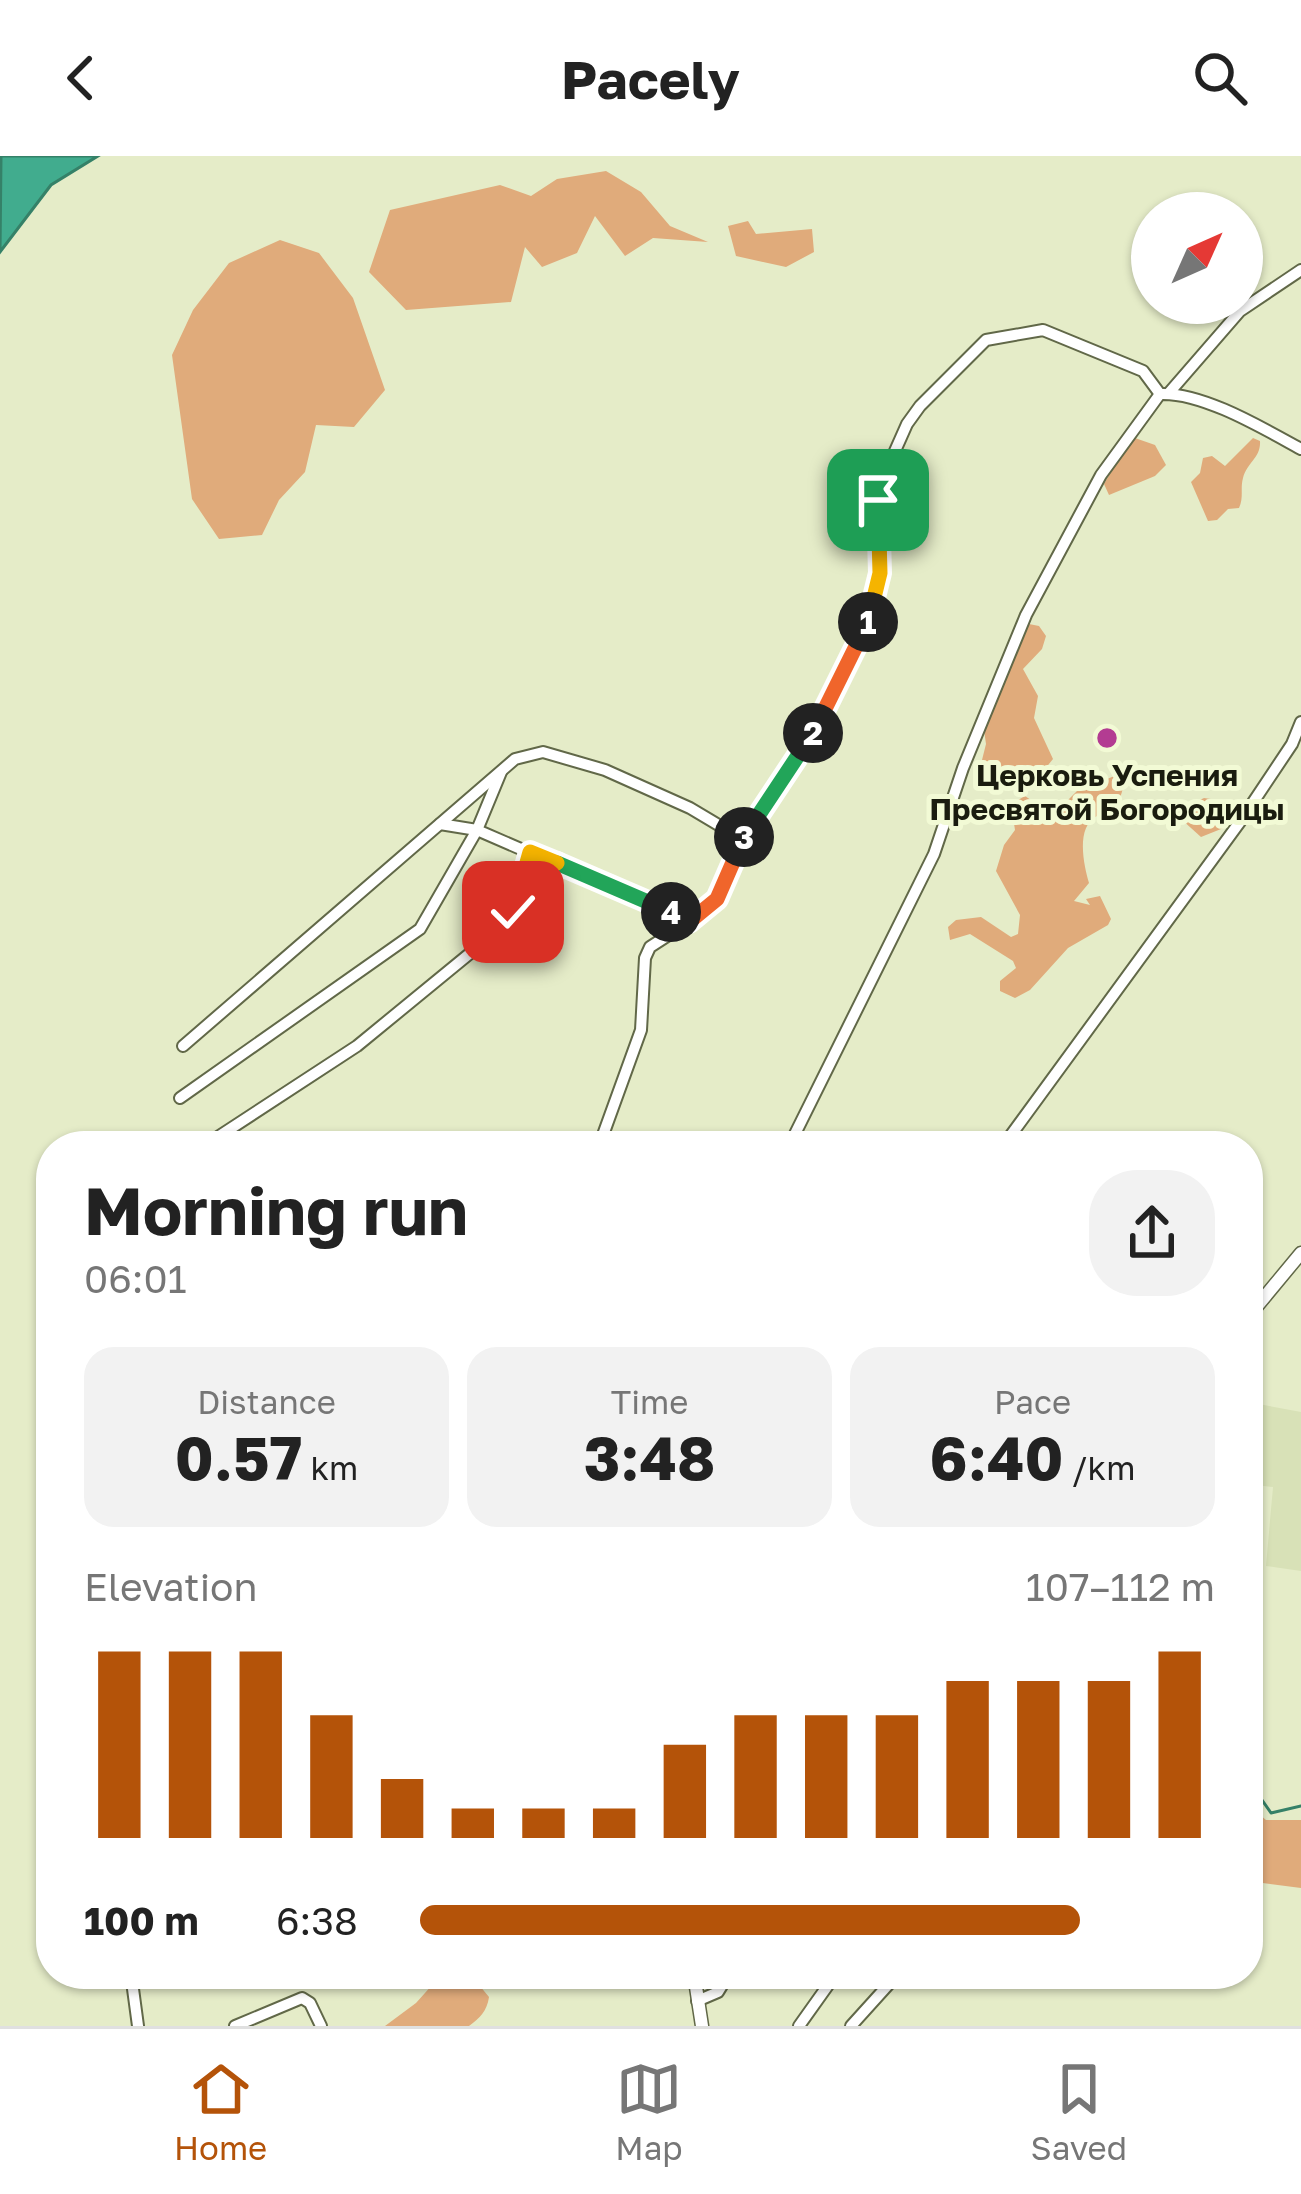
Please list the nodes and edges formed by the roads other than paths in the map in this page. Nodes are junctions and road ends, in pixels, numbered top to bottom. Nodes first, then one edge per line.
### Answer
1 (1301, 271) edge
2 (1164, 394) junction
3 (1301, 449) edge
4 (1301, 722) edge
5 (502, 769) junction
6 (440, 824) junction
7 (477, 830) junction
8 (742, 839) junction
9 (530, 852) junction
10 (689, 922) junction
11 (183, 1046) dead end
12 (180, 1098) dead end
13 (227, 1131) edge
14 (604, 1131) edge
15 (796, 1131) edge
16 (1015, 1131) edge
17 (1301, 1253) edge
18 (1264, 1298) edge
19 (132, 1989) edge
20 (696, 1989) edge
21 (720, 1989) edge
22 (826, 1989) edge
23 (884, 1989) edge
24 (697, 2001) junction
25 (137, 2026) edge
26 (235, 2026) edge
27 (321, 2026) edge
28 (702, 2026) edge
29 (800, 2026) edge
30 (850, 2026) edge

1 - 2 street
2 - 3 street
2 - 8 street
2 - 15 street
4 - 16 street
5 - 6 street
5 - 7 street
5 - 8 street
6 - 7 street
6 - 11 street
7 - 9 street
7 - 12 street
8 - 10 street
9 - 10 street
9 - 13 street
10 - 14 street
17 - 18 street
19 - 25 street
20 - 24 street
21 - 24 street
22 - 29 street
23 - 30 street
24 - 28 street
26 - 27 street

